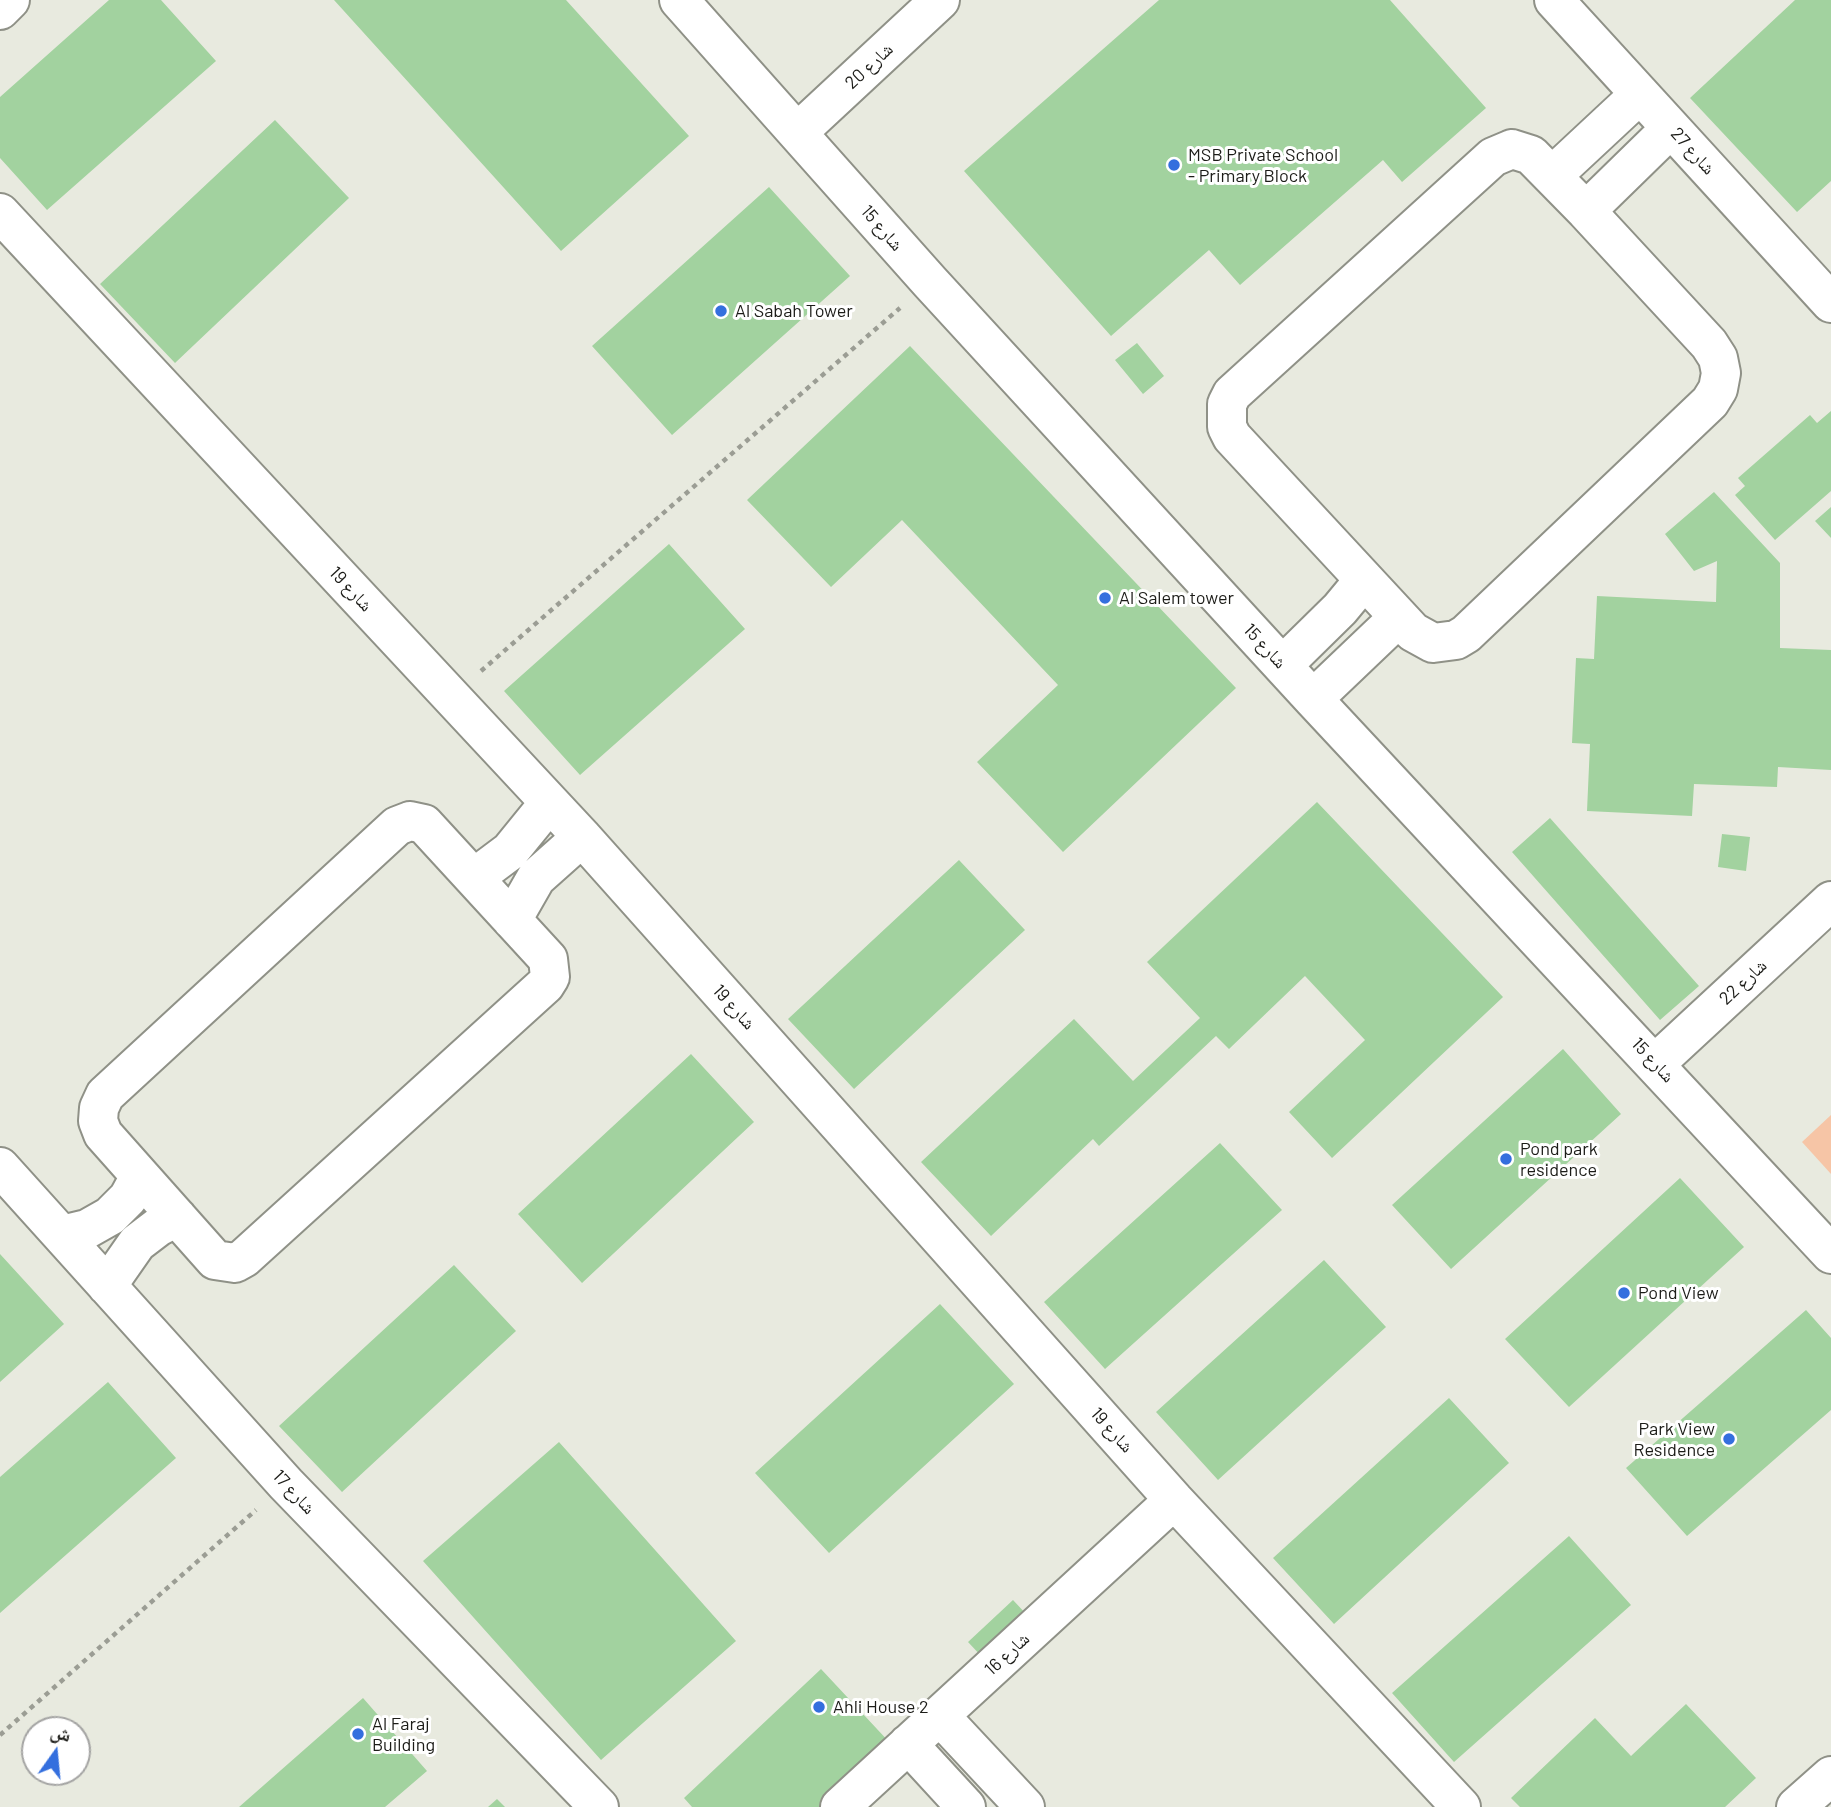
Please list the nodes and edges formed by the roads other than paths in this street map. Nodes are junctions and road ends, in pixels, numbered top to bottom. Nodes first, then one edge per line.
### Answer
1 (10, 0) edge
2 (679, 0) edge
3 (940, 0) edge
4 (1554, 0) edge
5 (0, 10) edge
6 (1640, 94) junction
7 (1671, 128) junction
8 (798, 132) junction
9 (1552, 176) junction
10 (1586, 212) junction
11 (0, 214) edge
12 (1826, 289) edge
13 (1364, 580) junction
14 (1399, 617) junction
15 (1283, 665) junction
16 (1313, 699) junction
17 (549, 803) junction
18 (582, 837) junction
19 (474, 878) junction
20 (1826, 912) edge
21 (512, 920) junction
22 (1656, 1063) junction
23 (0, 1167) edge
24 (140, 1176) junction
25 (177, 1217) junction
26 (62, 1235) junction
27 (1831, 1254) edge
28 (107, 1286) junction
29 (1174, 1500) junction
30 (940, 1716) junction
31 (908, 1744) junction
32 (1831, 1776) edge
33 (598, 1807) edge
34 (840, 1807) edge
35 (966, 1807) edge
36 (1025, 1807) edge
37 (1461, 1807) edge
38 (1796, 1807) edge

1 - 5 street
2 - 8 street, شارع 15
3 - 8 street, شارع 20
4 - 6 street, شارع 27
6 - 7 street, شارع 27
6 - 9 street
7 - 10 street
7 - 12 street, شارع 27
8 - 15 street, شارع 15
9 - 10 street
9 - 13 street
10 - 14 street
11 - 17 street, شارع 19
13 - 14 street
13 - 15 street
14 - 16 street
15 - 16 street, شارع 15
16 - 22 street, شارع 15
17 - 18 street, شارع 19
17 - 19 street
18 - 21 street
18 - 29 street, شارع 19
19 - 21 street
19 - 24 street
20 - 22 street, شارع 22
21 - 25 street
22 - 27 street, شارع 15
23 - 26 street, شارع 17
24 - 25 street
24 - 26 street
25 - 28 street
26 - 28 street, شارع 17
28 - 33 street, شارع 17
29 - 30 street, شارع 16
29 - 37 street, شارع 19
30 - 31 street, شارع 16
30 - 36 street
31 - 34 street, شارع 16
31 - 35 street
32 - 38 street

